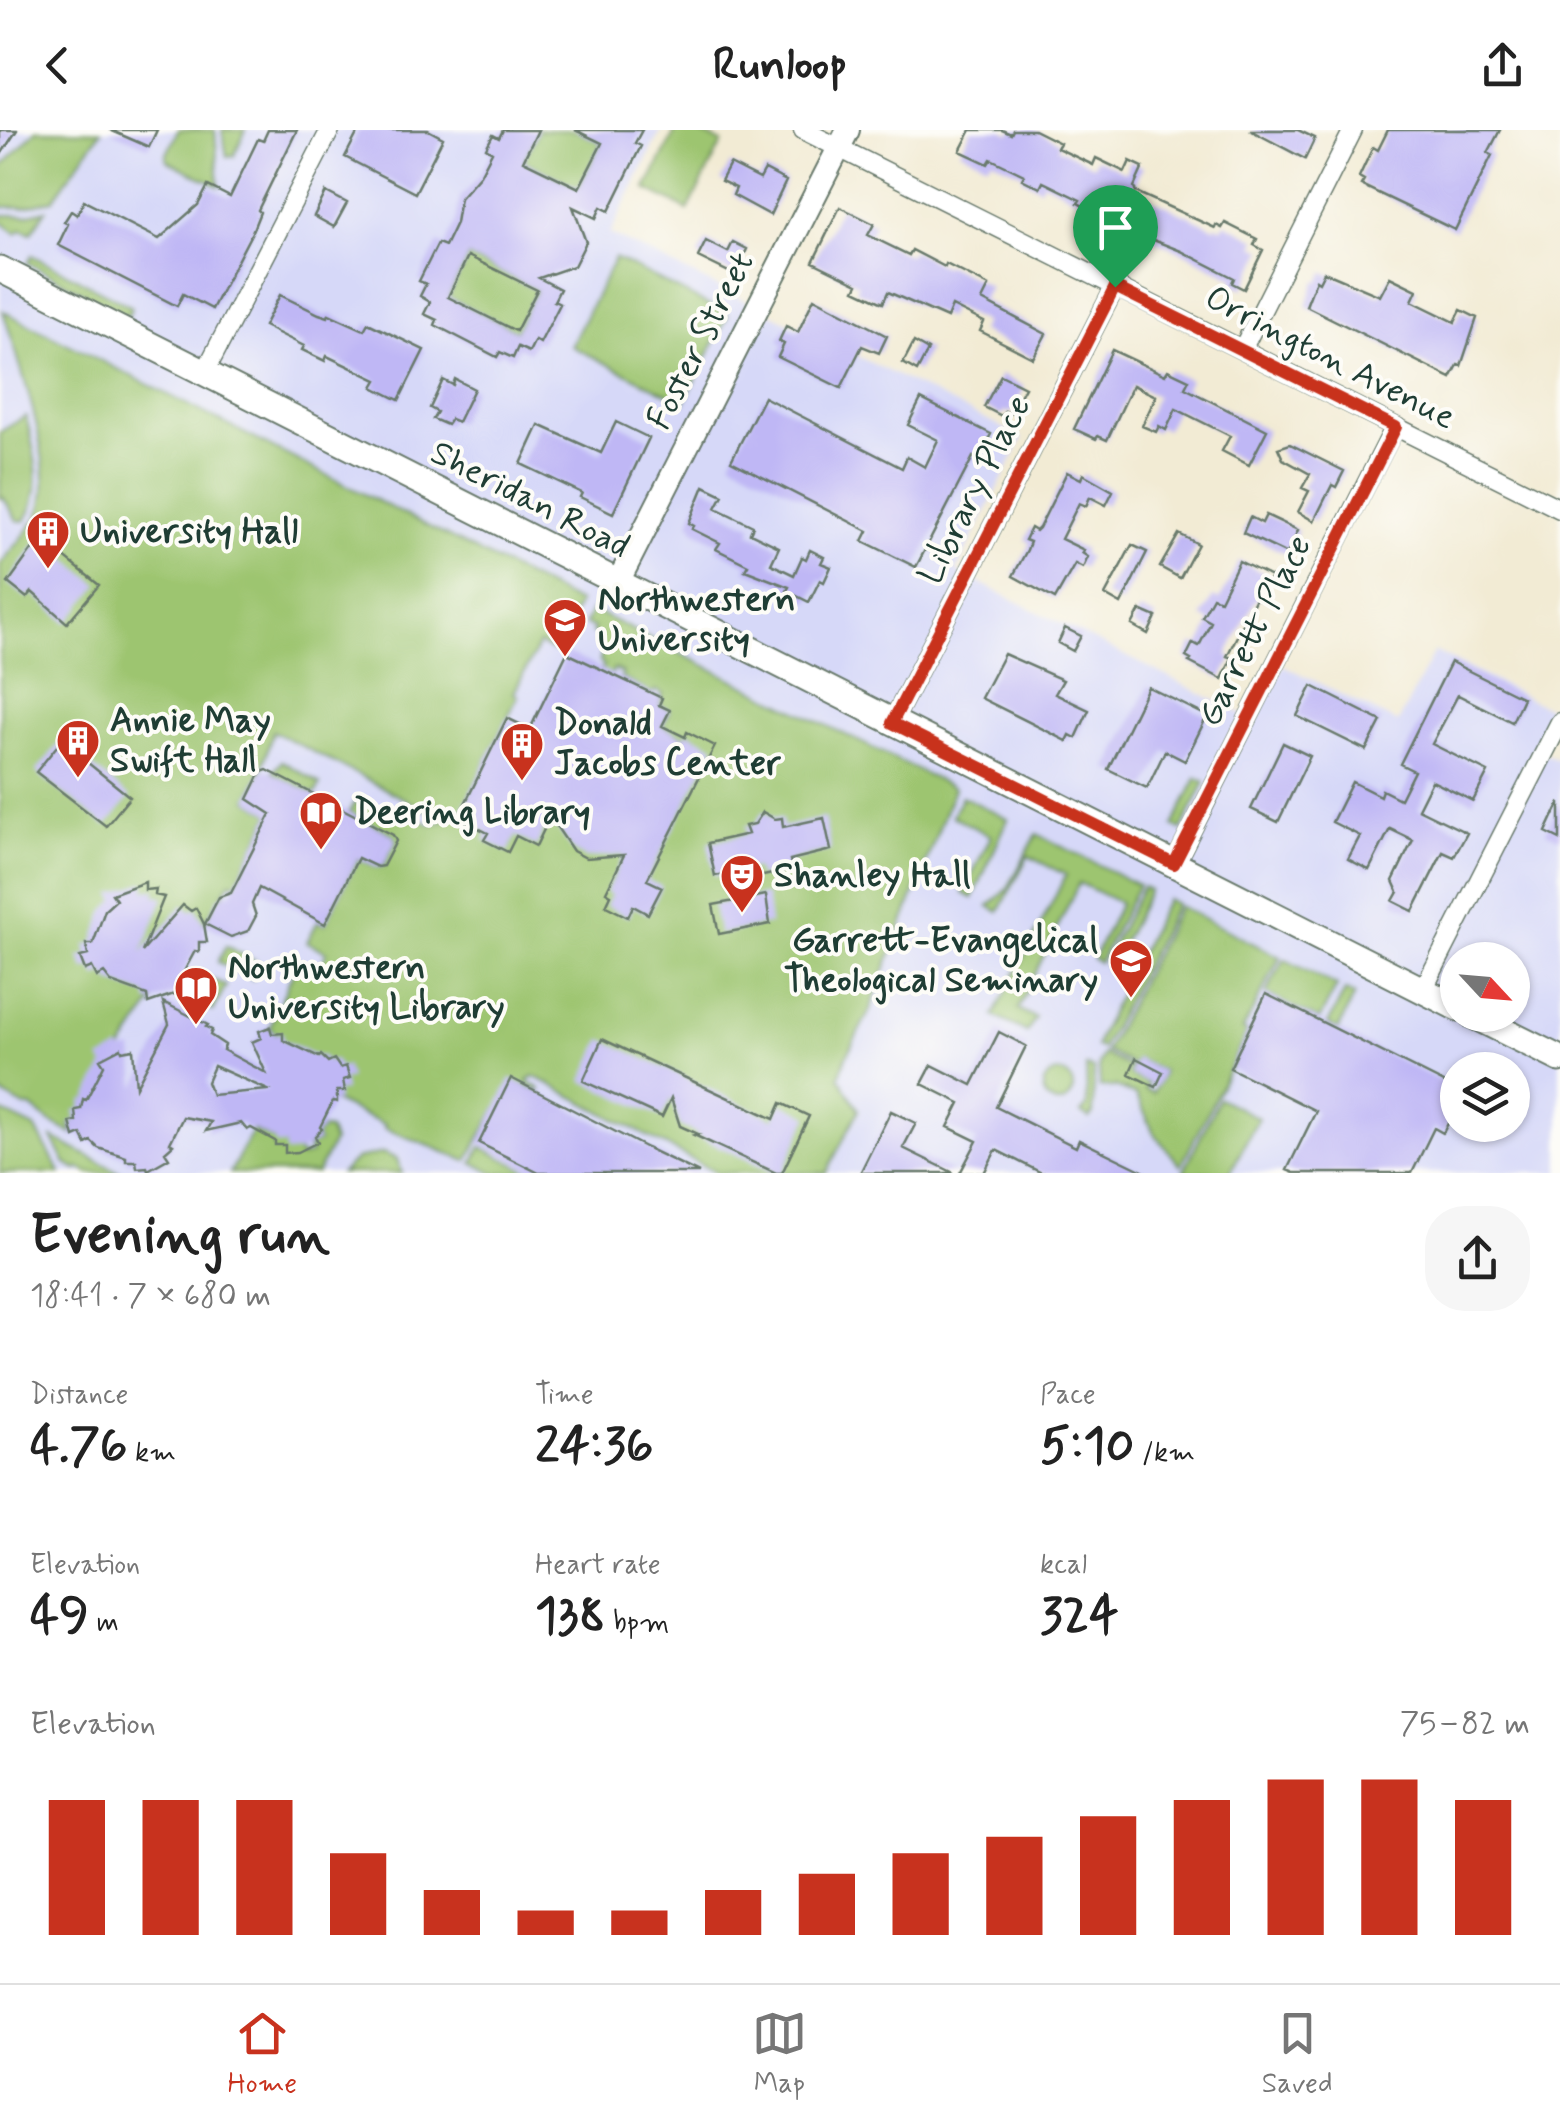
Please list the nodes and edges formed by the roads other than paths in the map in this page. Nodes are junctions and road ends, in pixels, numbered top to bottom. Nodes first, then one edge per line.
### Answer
1 (330, 130) edge
2 (802, 130) edge
3 (1353, 130) edge
4 (843, 139) edge
5 (0, 269) edge
6 (1115, 287) junction
7 (1242, 350) junction
8 (204, 374) junction
9 (1396, 427) junction
10 (1560, 509) edge
11 (617, 584) junction
12 (1560, 722) edge
13 (892, 723) junction
14 (1174, 864) junction
15 (1423, 990) junction
16 (1440, 999) edge
17 (1506, 1032) edge
18 (1560, 1059) edge

1 - 8 street
2 - 4 street, Orrington Avenue
3 - 7 street
4 - 6 street, Orrington Avenue
4 - 11 street, Foster Street
5 - 8 main road, Sheridan Road
6 - 7 street, Orrington Avenue
6 - 13 street, Library Place
7 - 9 street, Orrington Avenue
8 - 11 main road, Sheridan Road
9 - 10 street, Orrington Avenue
9 - 14 street, Garrett Place
11 - 13 main road, Sheridan Road
12 - 15 street
13 - 14 main road, Sheridan Road
14 - 15 main road, Sheridan Road
15 - 16 main road, Sheridan Road
17 - 18 main road

